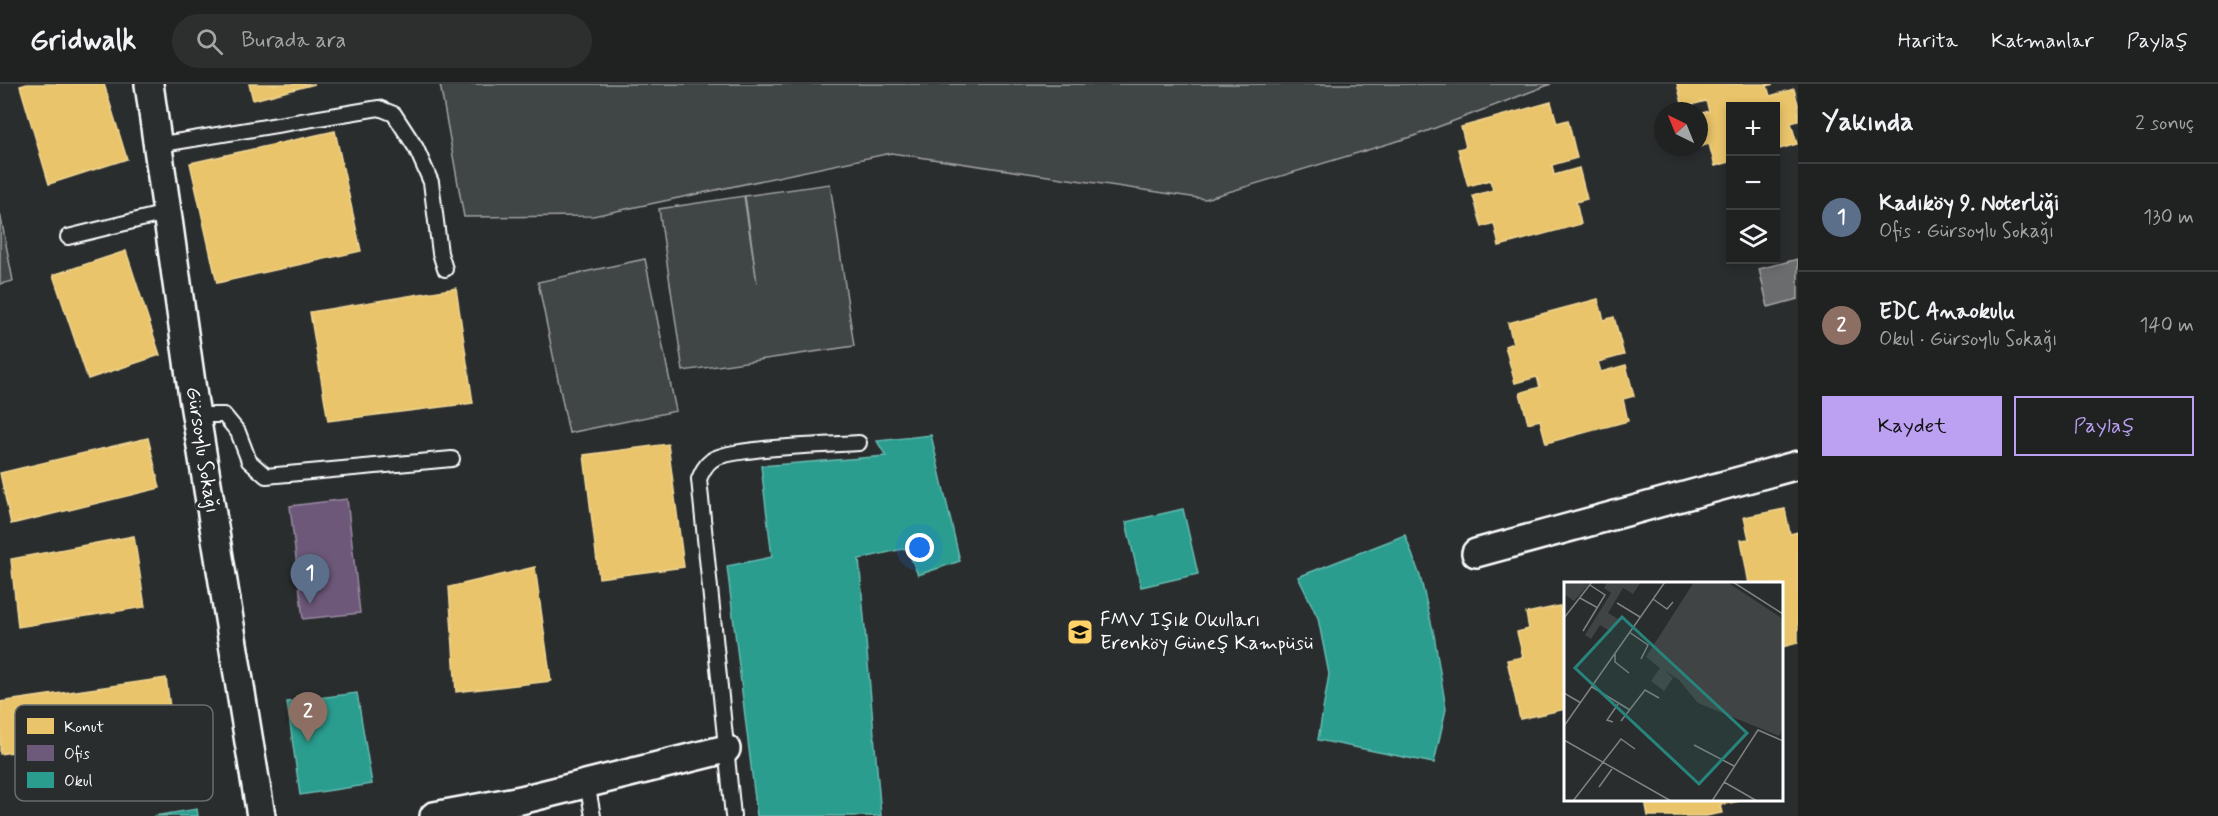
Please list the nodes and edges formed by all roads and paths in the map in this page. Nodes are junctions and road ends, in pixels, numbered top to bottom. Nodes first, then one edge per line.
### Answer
1 (149, 84) edge
2 (157, 146) junction
3 (166, 213) junction
4 (68, 237) dead end
5 (445, 269) dead end
6 (196, 415) junction
7 (859, 443) dead end
8 (452, 459) dead end
9 (1798, 465) edge
10 (1476, 553) dead end
11 (726, 749) junction
12 (587, 783) junction
13 (261, 816) edge
14 (434, 816) edge
15 (593, 816) edge
16 (733, 816) edge

1 - 2 street, Gürsoylu Sokağı
2 - 3 street, Gürsoylu Sokağı
2 - 5 lane
3 - 4 lane
3 - 6 street, Gürsoylu Sokağı
6 - 8 lane
6 - 13 street, Gürsoylu Sokağı
7 - 11 lane
9 - 10 street
11 - 12 street
11 - 16 lane
12 - 14 street
12 - 15 lane

